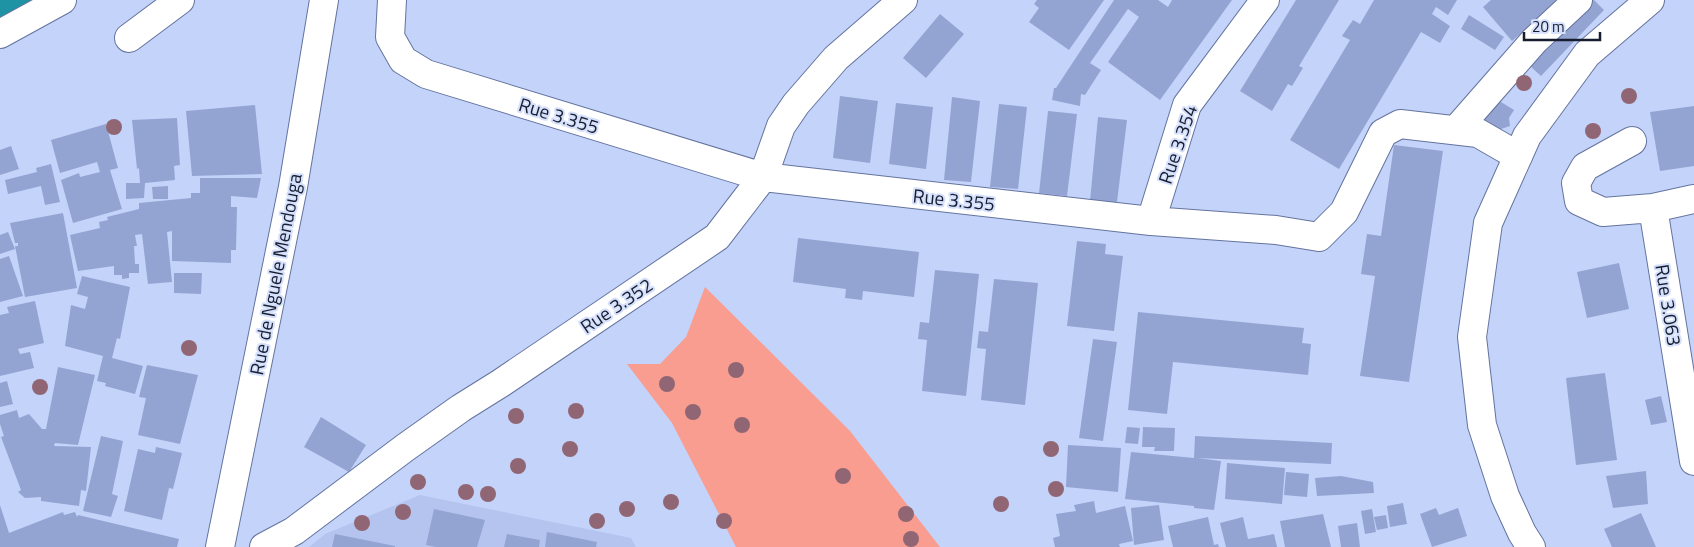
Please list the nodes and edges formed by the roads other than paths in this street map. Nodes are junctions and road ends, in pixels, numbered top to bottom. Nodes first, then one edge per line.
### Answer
1 (62, 0) edge
2 (180, 0) edge
3 (324, 0) edge
4 (392, 0) edge
5 (903, 0) edge
6 (1265, 0) edge
7 (1578, 0) edge
8 (1650, 0) edge
9 (0, 34) edge
10 (129, 38) dead end
11 (1456, 130) junction
12 (1632, 140) dead end
13 (1518, 156) junction
14 (763, 177) junction
15 (1694, 199) edge
16 (1653, 208) junction
17 (1151, 221) junction
18 (1694, 461) edge
19 (220, 547) edge
20 (264, 547) edge
21 (1531, 547) edge

1 - 9 street
2 - 10 street
3 - 19 street, Rue de Nguele Mendouga
4 - 14 street, Rue 3.355
5 - 14 street, Rue 3.352
6 - 17 street, Rue 3.354
7 - 11 street
8 - 13 street
11 - 13 street, Rue 3.355
11 - 17 street, Rue 3.355
12 - 16 street
13 - 21 street
14 - 17 street, Rue 3.355
14 - 20 street, Rue 3.352
15 - 16 street
16 - 18 street, Rue 3.063

